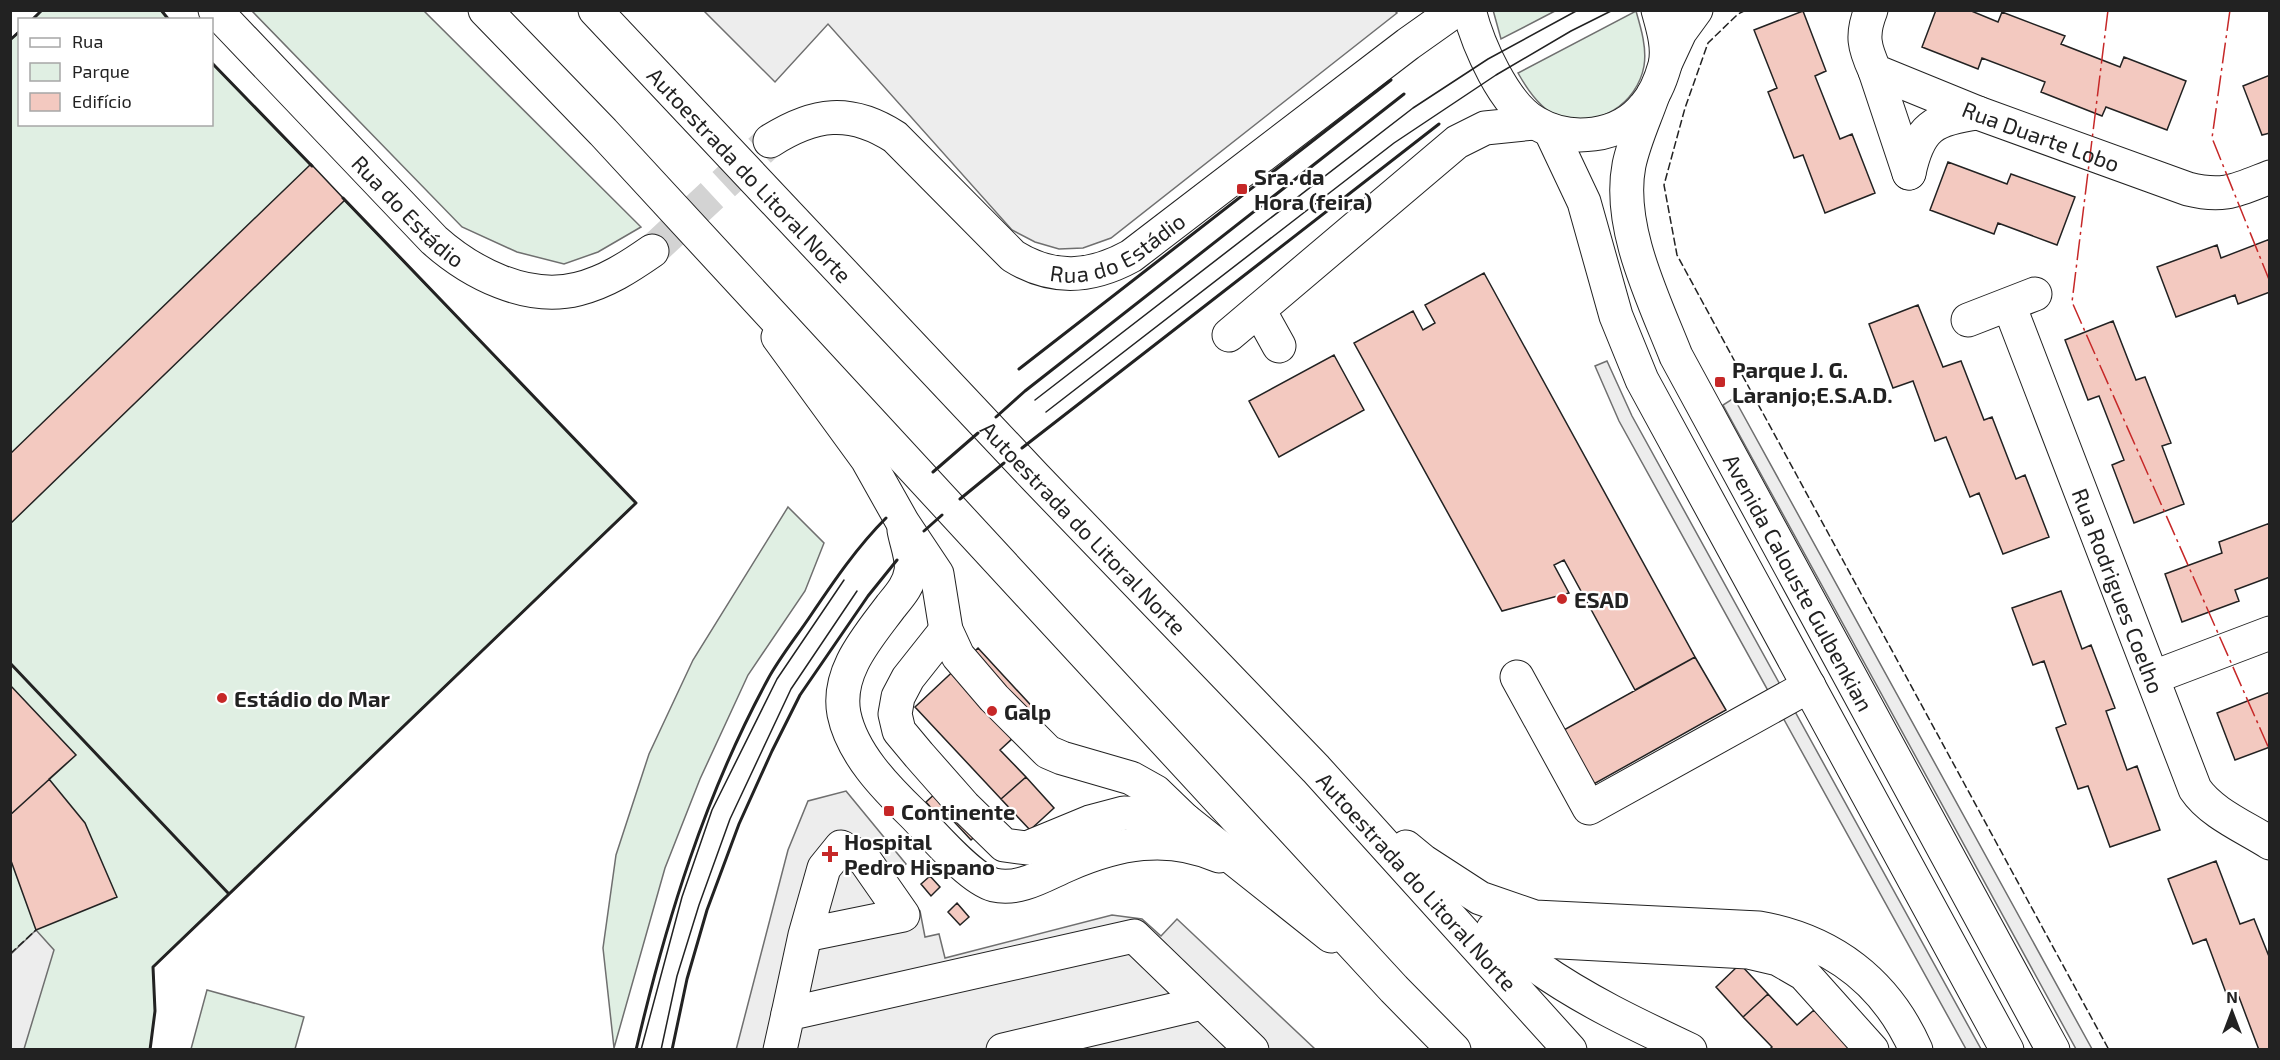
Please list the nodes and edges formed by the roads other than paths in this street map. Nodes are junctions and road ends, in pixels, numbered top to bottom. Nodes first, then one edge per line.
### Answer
1 (215, 10) edge
2 (485, 10) edge
3 (595, 10) edge
4 (1456, 10) edge
5 (1469, 10) edge
6 (1658, 10) edge
7 (1696, 10) edge
8 (1871, 10) edge
9 (1665, 63) junction
10 (1875, 70) junction
11 (1653, 95) junction
12 (1978, 112) junction
13 (1542, 126) junction
14 (770, 141) tunnel mouth
15 (2270, 177) edge
16 (652, 251) tunnel mouth
17 (728, 269) junction
18 (1259, 310) junction
19 (1968, 320) dead end
20 (1229, 335) dead end
21 (1279, 346) dead end
22 (903, 523) junction
23 (946, 630) junction
24 (2270, 633) edge
25 (1517, 677) dead end
26 (2154, 677) junction
27 (1809, 686) junction
28 (1316, 769) junction
29 (1185, 820) junction
30 (2270, 843) edge
31 (1423, 861) junction
32 (1244, 867) junction
33 (1493, 929) junction
34 (805, 935) dead end
35 (1395, 988) junction
36 (1202, 1003) junction
37 (788, 1014) junction
38 (780, 1050) edge
39 (1003, 1050) edge
40 (1252, 1050) edge
41 (1454, 1050) edge
42 (1570, 1050) edge
43 (1690, 1050) edge
44 (1872, 1050) edge
45 (1916, 1050) edge
46 (2007, 1050) edge
47 (2053, 1050) edge

1 - 16 main road, Rua do Estádio
2 - 17 main road
3 - 28 main road, Autoestrada do Litoral Norte
4 - 14 main road, Rua do Estádio
5 - 13 main road, Avenida Calouste Gulbenkian
6 - 9 main road
7 - 9 main road
8 - 10 main road
9 - 11 main road, Avenida Calouste Gulbenkian
10 - 12 main road, Rua Duarte Lobo
10 - 12 main road
11 - 13 main road
11 - 47 main road, Avenida Calouste Gulbenkian
12 - 15 main road, Rua Duarte Lobo
13 - 18 main road
13 - 27 main road, Avenida Calouste Gulbenkian
17 - 22 main road
17 - 35 main road
18 - 20 main road
18 - 21 main road
19 - 26 main road, Rua Rodrigues Coelho
22 - 23 main road
22 - 32 main road
23 - 29 main road
23 - 29 main road
24 - 26 main road
25 - 27 main road
26 - 30 main road, Rua Rodrigues Coelho
27 - 46 main road, Avenida Calouste Gulbenkian
28 - 31 main road
28 - 42 main road, Autoestrada do Litoral Norte
29 - 32 main road
31 - 33 main road
31 - 45 main road
32 - 35 main road
33 - 43 main road
33 - 44 main road
34 - 37 main road
35 - 41 main road
36 - 37 main road
36 - 39 main road
36 - 40 main road
37 - 38 main road

